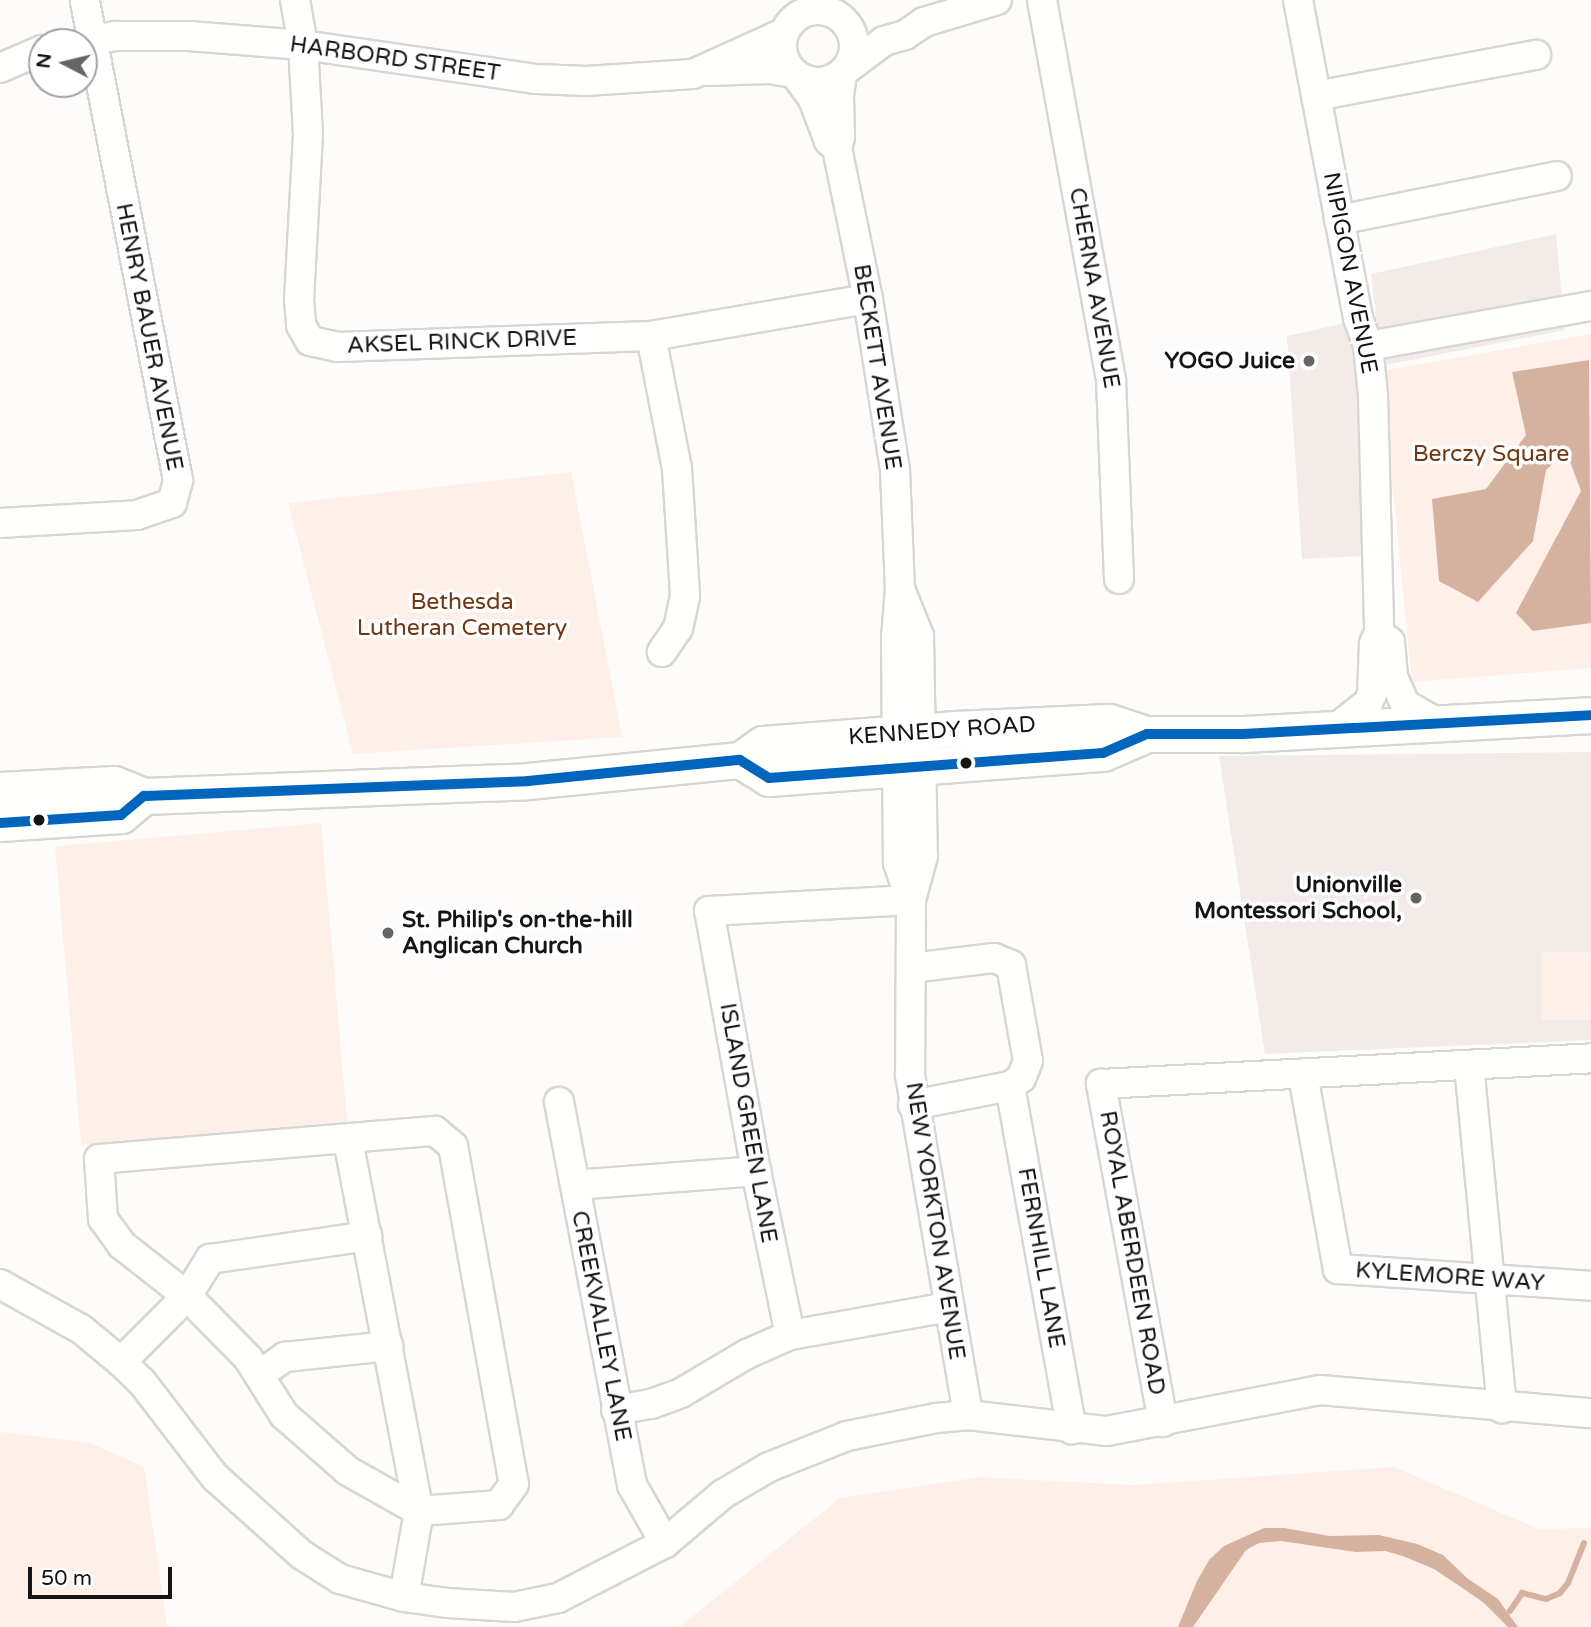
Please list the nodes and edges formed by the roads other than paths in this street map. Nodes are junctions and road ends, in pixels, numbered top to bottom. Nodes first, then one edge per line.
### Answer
1 (85, 0) edge
2 (295, 0) edge
3 (997, 0) edge
4 (1042, 0) edge
5 (1298, 0) edge
6 (832, 10) edge
7 (791, 17) edge
8 (924, 22) junction
9 (87, 28) edge
10 (98, 40) edge
11 (303, 45) junction
12 (1536, 55) dead end
13 (28, 56) edge
14 (0, 68) edge
15 (706, 71) junction
16 (845, 71) junction
17 (794, 74) junction
18 (98, 91) edge
19 (1316, 96) junction
20 (837, 148) junction
21 (1557, 176) dead end
22 (1339, 220) junction
23 (868, 299) junction
24 (1591, 306) edge
25 (651, 336) junction
26 (1368, 346) junction
27 (0, 523) edge
28 (1119, 579) dead end
29 (1379, 632) junction
30 (662, 652) dead end
31 (1591, 715) edge
32 (1438, 723) junction
33 (1335, 729) junction
34 (909, 732) junction
35 (1147, 734) junction
36 (740, 760) junction
37 (909, 767) junction
38 (0, 790) edge
39 (144, 796) junction
40 (0, 823) edge
41 (911, 901) junction
42 (911, 968) junction
43 (1591, 1058) edge
44 (1469, 1065) junction
45 (1303, 1075) junction
46 (1010, 1086) junction
47 (559, 1102) dead end
48 (913, 1105) junction
49 (348, 1140) junction
50 (756, 1171) junction
51 (575, 1185) junction
52 (367, 1237) junction
53 (1489, 1280) junction
54 (0, 1284) edge
55 (1591, 1286) edge
56 (187, 1296) junction
57 (949, 1307) junction
58 (790, 1335) junction
59 (388, 1346) junction
60 (121, 1362) junction
61 (259, 1375) junction
62 (1502, 1408) junction
63 (616, 1409) junction
64 (1591, 1413) edge
65 (968, 1415) junction
66 (1163, 1422) junction
67 (1072, 1429) junction
68 (419, 1511) junction
69 (665, 1543) junction
70 (404, 1597) junction

1 - 9 street, HENRY BAUER AVENUE
2 - 11 street
3 - 8 street
4 - 28 street, CHERNA AVENUE
5 - 19 street, NIPIGON AVENUE
6 - 7 street
6 - 8 street
6 - 16 street
7 - 15 street, HARBORD STREET
7 - 17 street
8 - 16 street
10 - 11 street, HARBORD STREET
11 - 15 street, HARBORD STREET
11 - 25 street, AKSEL RINCK DRIVE
12 - 19 street
13 - 14 street
15 - 17 street, HARBORD STREET
16 - 17 street
16 - 20 street, BECKETT AVENUE
17 - 20 street, BECKETT AVENUE
18 - 27 street, HENRY BAUER AVENUE
19 - 22 street, NIPIGON AVENUE
20 - 23 street, BECKETT AVENUE
21 - 22 street
22 - 26 street, NIPIGON AVENUE
23 - 25 street, AKSEL RINCK DRIVE
23 - 34 street, BECKETT AVENUE
24 - 26 street
25 - 30 street
26 - 29 street, NIPIGON AVENUE
29 - 32 street, NIPIGON AVENUE
29 - 33 street, NIPIGON AVENUE
31 - 32 main road, KENNEDY ROAD
32 - 33 main road, KENNEDY ROAD
33 - 35 main road, KENNEDY ROAD
34 - 35 main road, KENNEDY ROAD
34 - 36 main road, KENNEDY ROAD
34 - 37 street, NEW YORKTON AVENUE
35 - 37 main road, KENNEDY ROAD
36 - 37 main road, KENNEDY ROAD
36 - 39 main road, KENNEDY ROAD
37 - 41 street, NEW YORKTON AVENUE
38 - 39 main road, KENNEDY ROAD
39 - 40 main road
41 - 42 street, NEW YORKTON AVENUE
41 - 50 street, ISLAND GREEN LANE
42 - 46 street
42 - 48 street, NEW YORKTON AVENUE
43 - 44 street
44 - 45 street
44 - 53 street
45 - 53 street, KYLEMORE WAY
45 - 66 street, ROYAL ABERDEEN ROAD
46 - 48 street
46 - 67 street, FERNHILL LANE
47 - 51 street, CREEKVALLEY LANE
48 - 57 street, NEW YORKTON AVENUE
49 - 52 street
49 - 56 street
49 - 68 street
50 - 51 street
50 - 58 street, ISLAND GREEN LANE
51 - 63 street, CREEKVALLEY LANE
52 - 56 street
52 - 59 street
53 - 55 street, KYLEMORE WAY
53 - 62 street
54 - 60 street
56 - 60 street
56 - 61 street
57 - 58 street
57 - 65 street, NEW YORKTON AVENUE
58 - 63 street
59 - 61 street
59 - 68 street
60 - 70 street
61 - 68 street
62 - 64 street
62 - 66 street
63 - 69 street, CREEKVALLEY LANE
65 - 67 street
65 - 69 street
66 - 67 street
68 - 70 street
69 - 70 street

